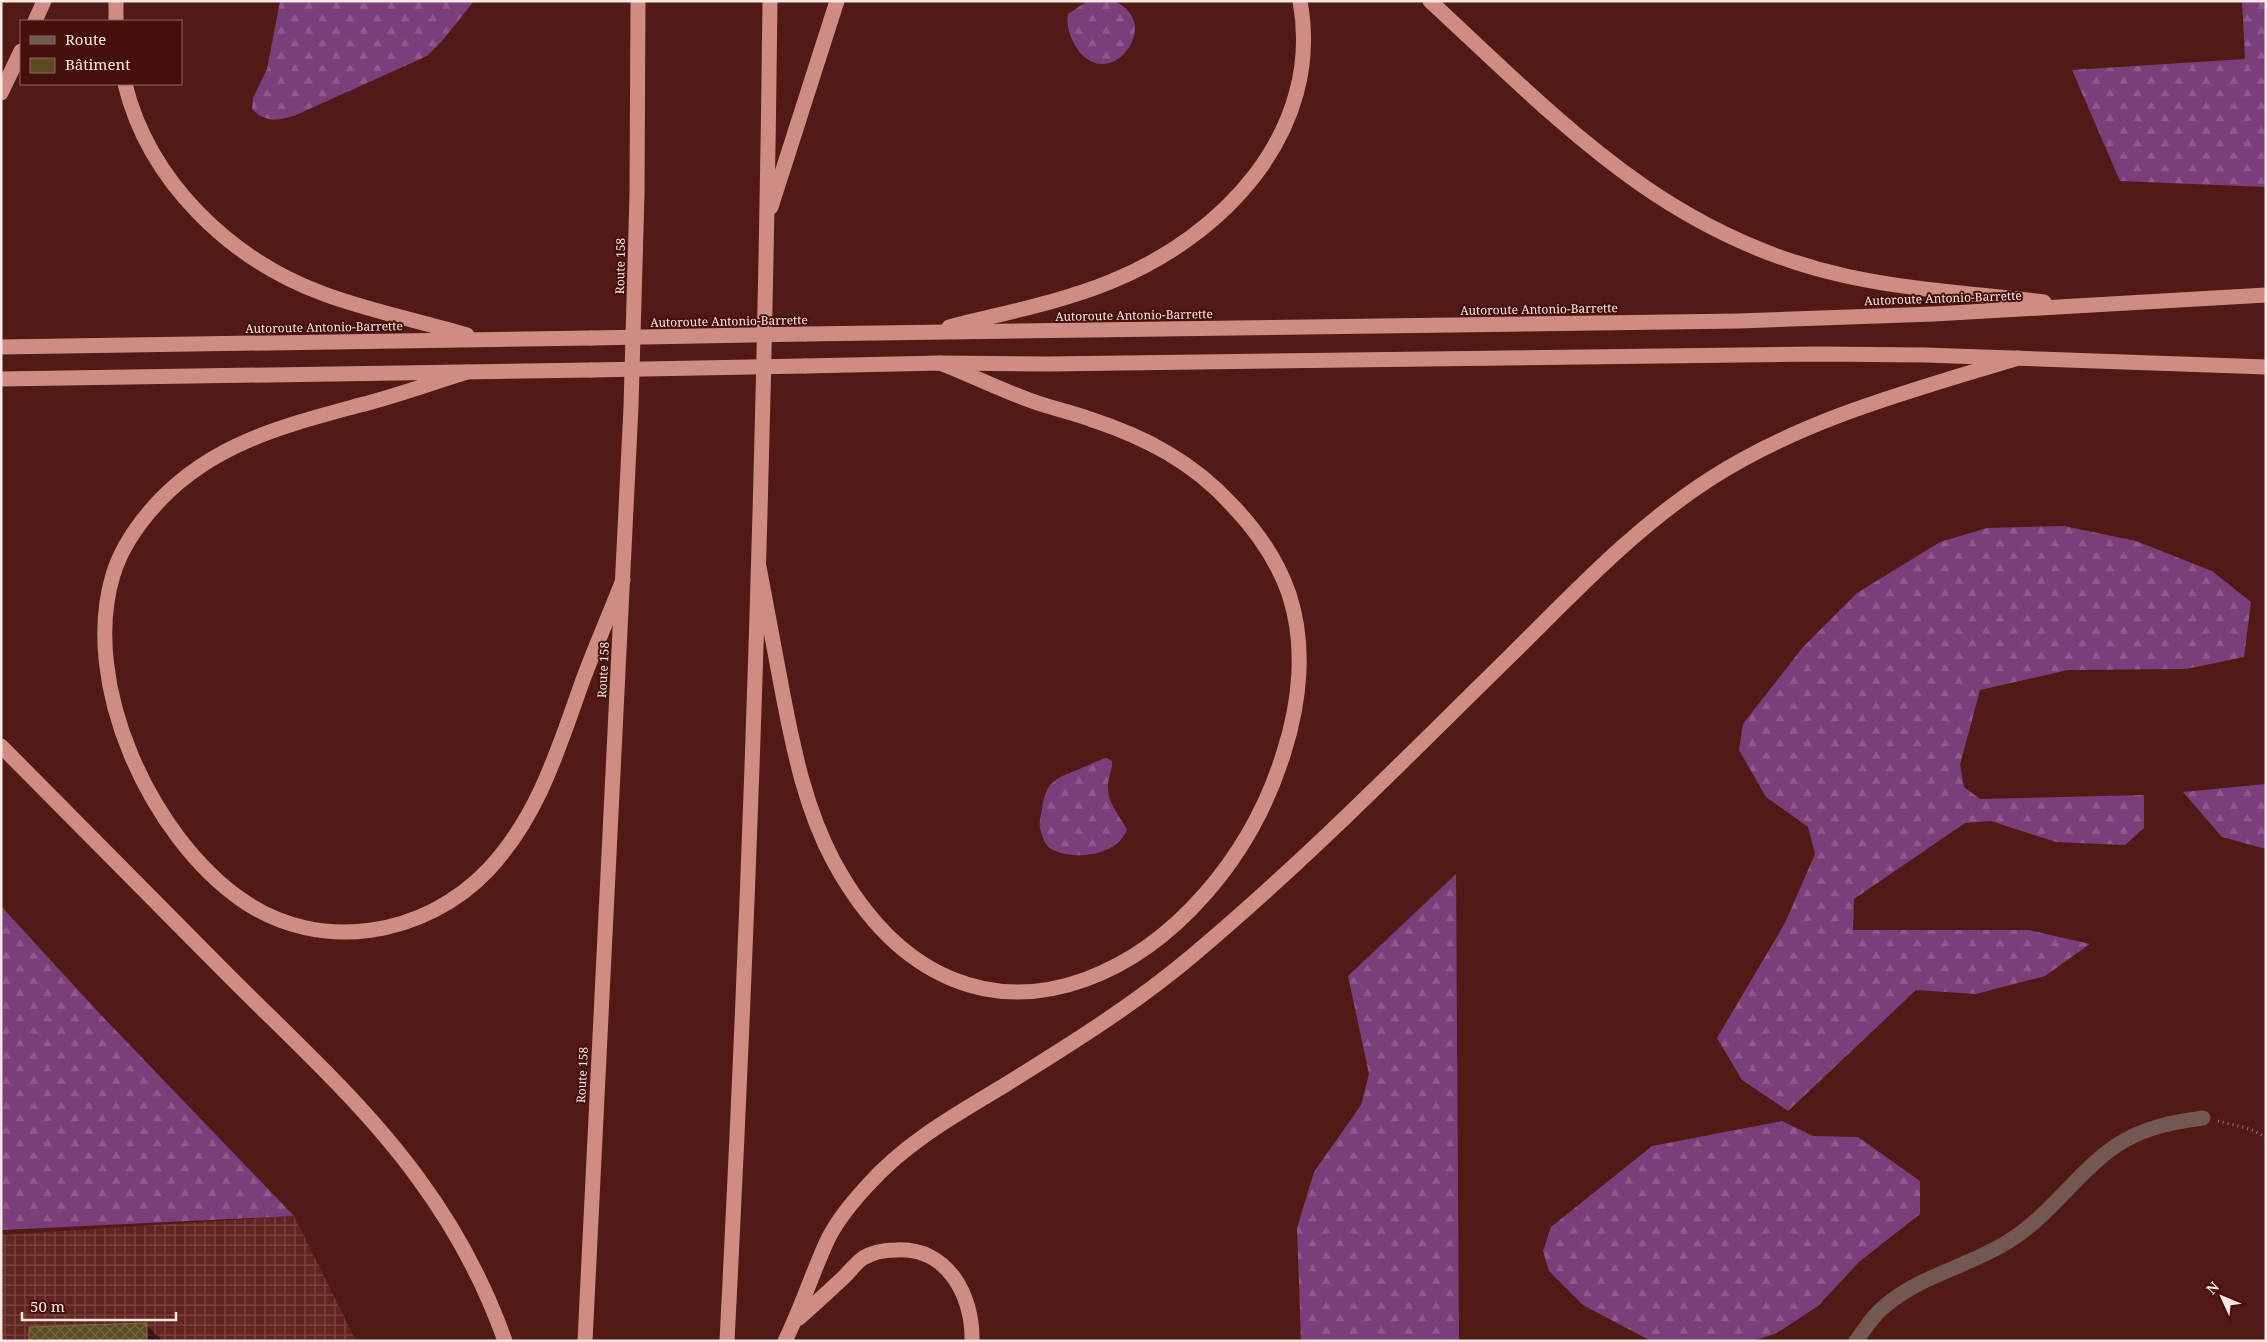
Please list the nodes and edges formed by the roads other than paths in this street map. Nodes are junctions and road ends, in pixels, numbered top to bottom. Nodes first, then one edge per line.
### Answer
1 (44, 1) edge
2 (116, 1) edge
3 (770, 1) edge
4 (837, 1) edge
5 (1300, 1) edge
6 (1430, 1) edge
7 (636, 5) edge
8 (35, 20) edge
9 (116, 20) edge
10 (20, 53) edge
11 (125, 85) edge
12 (1, 93) edge
13 (765, 223) junction
14 (2266, 295) edge
15 (2085, 307) junction
16 (923, 333) junction
17 (483, 339) junction
18 (1, 346) edge
19 (2018, 358) junction
20 (940, 363) junction
21 (2266, 367) edge
22 (467, 372) junction
23 (1, 379) edge
24 (758, 567) junction
25 (623, 580) junction
26 (1, 746) edge
27 (2203, 1118) road end
28 (794, 1323) junction
29 (505, 1341) edge
30 (585, 1341) edge
31 (727, 1341) edge
32 (785, 1341) edge
33 (972, 1341) edge
34 (1856, 1341) edge

1 - 8 highway
2 - 9 highway
3 - 13 highway
4 - 13 highway
5 - 16 highway
6 - 15 highway
7 - 25 highway, Route 158
10 - 12 highway
11 - 17 highway
13 - 24 highway
14 - 15 highway, Autoroute Antonio-Barrette
15 - 16 highway, Autoroute Antonio-Barrette
16 - 17 highway, Autoroute Antonio-Barrette, bridge
17 - 18 highway, Autoroute Antonio-Barrette
19 - 20 highway
19 - 21 highway
19 - 28 highway
20 - 22 highway, bridge
20 - 24 highway
22 - 23 highway
22 - 25 highway
24 - 31 highway
25 - 30 highway, Route 158
26 - 29 highway
27 - 34 lane
28 - 32 highway
28 - 33 highway

